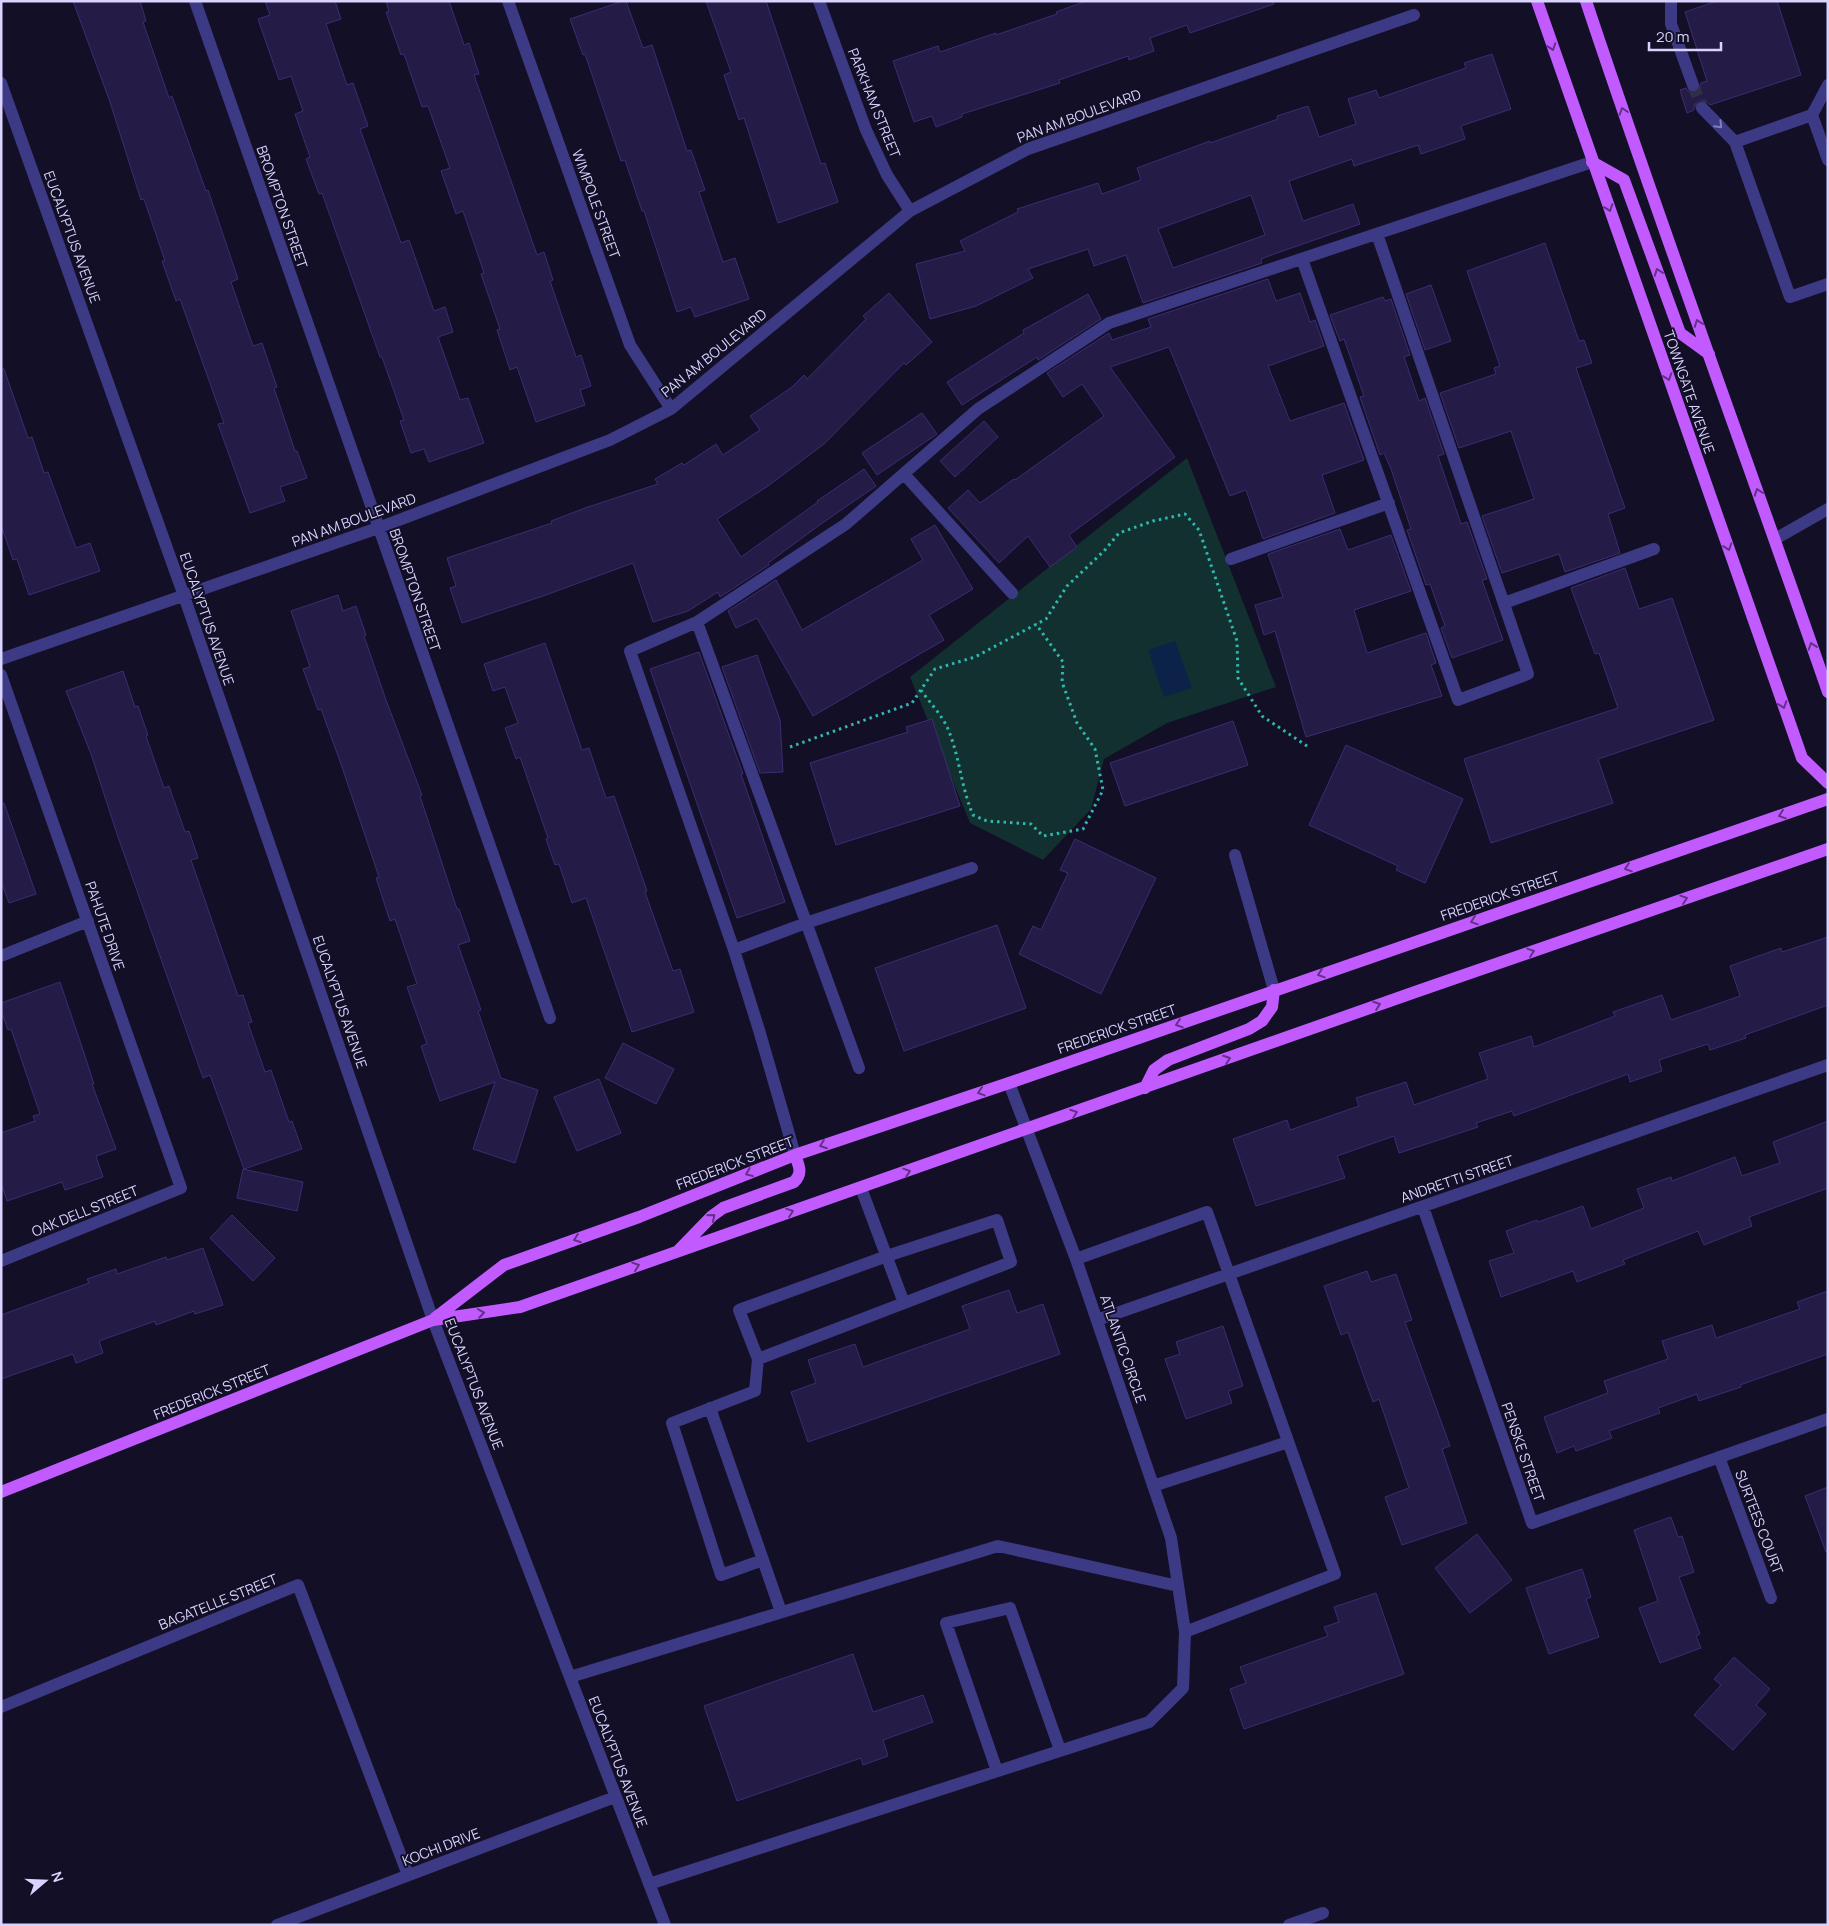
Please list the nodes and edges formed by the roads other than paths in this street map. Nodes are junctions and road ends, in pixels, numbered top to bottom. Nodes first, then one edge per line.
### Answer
1 (195, 1) edge
2 (508, 1) edge
3 (819, 1) edge
4 (1537, 1) edge
5 (1586, 1) edge
6 (1671, 1) edge
7 (1414, 15) dead end
8 (1, 83) edge
9 (1828, 85) edge
10 (1693, 86) tunnel mouth
11 (1702, 108) tunnel mouth
12 (1812, 116) junction
13 (1735, 142) junction
14 (1828, 160) edge
15 (1592, 162) junction
16 (910, 211) junction
17 (1377, 234) junction
18 (1302, 259) junction
19 (1828, 284) edge
20 (1709, 354) junction
21 (671, 409) junction
22 (904, 474) junction
23 (1388, 503) junction
24 (1828, 509) edge
25 (378, 528) junction
26 (1775, 539) junction
27 (1654, 550) dead end
28 (1231, 559) dead end
29 (1012, 593) dead end
30 (184, 596) junction
31 (1504, 603) junction
32 (696, 622) junction
33 (1, 659) edge
34 (1, 675) edge
35 (1828, 692) edge
36 (1828, 783) edge
37 (1828, 799) edge
38 (1828, 849) edge
39 (1235, 855) dead end
40 (972, 868) dead end
41 (88, 921) junction
42 (806, 923) junction
43 (734, 950) junction
44 (1, 956) edge
45 (1274, 990) junction
46 (550, 1018) dead end
47 (1828, 1065) edge
48 (859, 1068) dead end
49 (1009, 1083) junction
50 (1145, 1088) junction
51 (1028, 1129) junction
52 (795, 1155) junction
53 (181, 1188) joint
54 (861, 1188) junction
55 (1422, 1207) junction
56 (677, 1252) junction
57 (887, 1256) junction
58 (1076, 1260) junction
59 (1, 1261) edge
60 (1230, 1274) junction
61 (904, 1303) junction
62 (433, 1320) junction
63 (1097, 1320) junction
64 (758, 1359) junction
65 (710, 1408) junction
66 (1828, 1419) edge
67 (1288, 1442) junction
68 (1719, 1457) junction
69 (1153, 1486) junction
70 (1, 1492) edge
71 (763, 1560) junction
72 (1178, 1586) junction
73 (1771, 1598) dead end
74 (781, 1612) junction
75 (1185, 1632) junction
76 (570, 1677) junction
77 (1, 1708) edge
78 (1060, 1750) junction
79 (997, 1771) junction
80 (615, 1797) junction
81 (408, 1875) junction
82 (649, 1884) junction
83 (1323, 1913) dead end
84 (277, 1925) edge
85 (666, 1925) edge
86 (1289, 1925) edge

1 - 25 street, BROMPTON STREET
2 - 21 street, WIMPOLE STREET
3 - 16 street, PARKHAM STREET
4 -> 15 main road, TOWNGATE AVENUE
20 -> 5 main road
6 - 10 street
7 - 16 street, PAN AM BOULEVARD
8 - 30 street, EUCALYPTUS AVENUE
9 - 12 street
11 -> 13 street
12 - 13 street
12 - 14 street
13 - 19 street
15 - 17 street
20 -> 15 main road
15 -> 36 main road, TOWNGATE AVENUE
16 - 21 street, PAN AM BOULEVARD
17 - 18 street
17 - 31 street
18 - 22 street
18 - 23 street
26 -> 20 main road
21 - 25 street, PAN AM BOULEVARD
22 - 29 street
22 - 32 street
23 - 28 street
23 - 31 street
24 - 26 street
25 - 30 street, PAN AM BOULEVARD
25 - 46 street, BROMPTON STREET
35 -> 26 main road
27 - 31 street
30 - 33 street, PAN AM BOULEVARD
30 - 62 street, EUCALYPTUS AVENUE
32 - 42 street
32 - 43 street
34 - 41 street, PAHUTE DRIVE
37 -> 45 main road, FREDERICK STREET
50 -> 38 main road, FREDERICK STREET
39 - 45 street
40 - 42 street
41 - 44 street
41 - 53 street, PAHUTE DRIVE
42 - 43 street
42 - 48 street
43 - 52 street
45 -> 49 main road, FREDERICK STREET
45 - 50 main road
47 - 55 street, ANDRETTI STREET
49 - 51 street, ATLANTIC CIRCLE
49 -> 52 main road, FREDERICK STREET
51 -> 50 main road, FREDERICK STREET
54 -> 51 main road, FREDERICK STREET
51 - 58 street, ATLANTIC CIRCLE
56 -> 52 main road
52 -> 62 main road, FREDERICK STREET
53 - 59 street, OAK DELL STREET
56 -> 54 main road, FREDERICK STREET
54 - 57 street
55 - 60 street, ANDRETTI STREET
55 - 68 street, PENSKE STREET
62 -> 56 main road, FREDERICK STREET
57 - 61 street
57 - 61 street
57 - 64 street
58 - 60 street
58 - 63 street, ATLANTIC CIRCLE
60 - 63 street, ANDRETTI STREET
60 - 67 street
61 - 64 street
62 - 70 main road, FREDERICK STREET
62 - 76 street, EUCALYPTUS AVENUE
63 - 69 street, ATLANTIC CIRCLE
64 - 65 street
65 - 71 street
65 - 71 street
66 - 68 street, PENSKE STREET
67 - 69 street
67 - 75 street
68 - 73 street, SURTEES COURT
69 - 72 street, ATLANTIC CIRCLE
71 - 74 street
72 - 74 street
72 - 75 street, ATLANTIC CIRCLE
74 - 76 street
75 - 78 street, ATLANTIC CIRCLE
76 - 80 street, EUCALYPTUS AVENUE
77 - 81 street, BAGATELLE STREET
78 - 79 street, ATLANTIC CIRCLE
78 - 79 street
79 - 82 street, ATLANTIC CIRCLE
80 - 81 street, KOCHI DRIVE
80 - 82 street, EUCALYPTUS AVENUE
81 - 84 street, KOCHI DRIVE
82 - 85 street, EUCALYPTUS AVENUE
83 - 86 street

